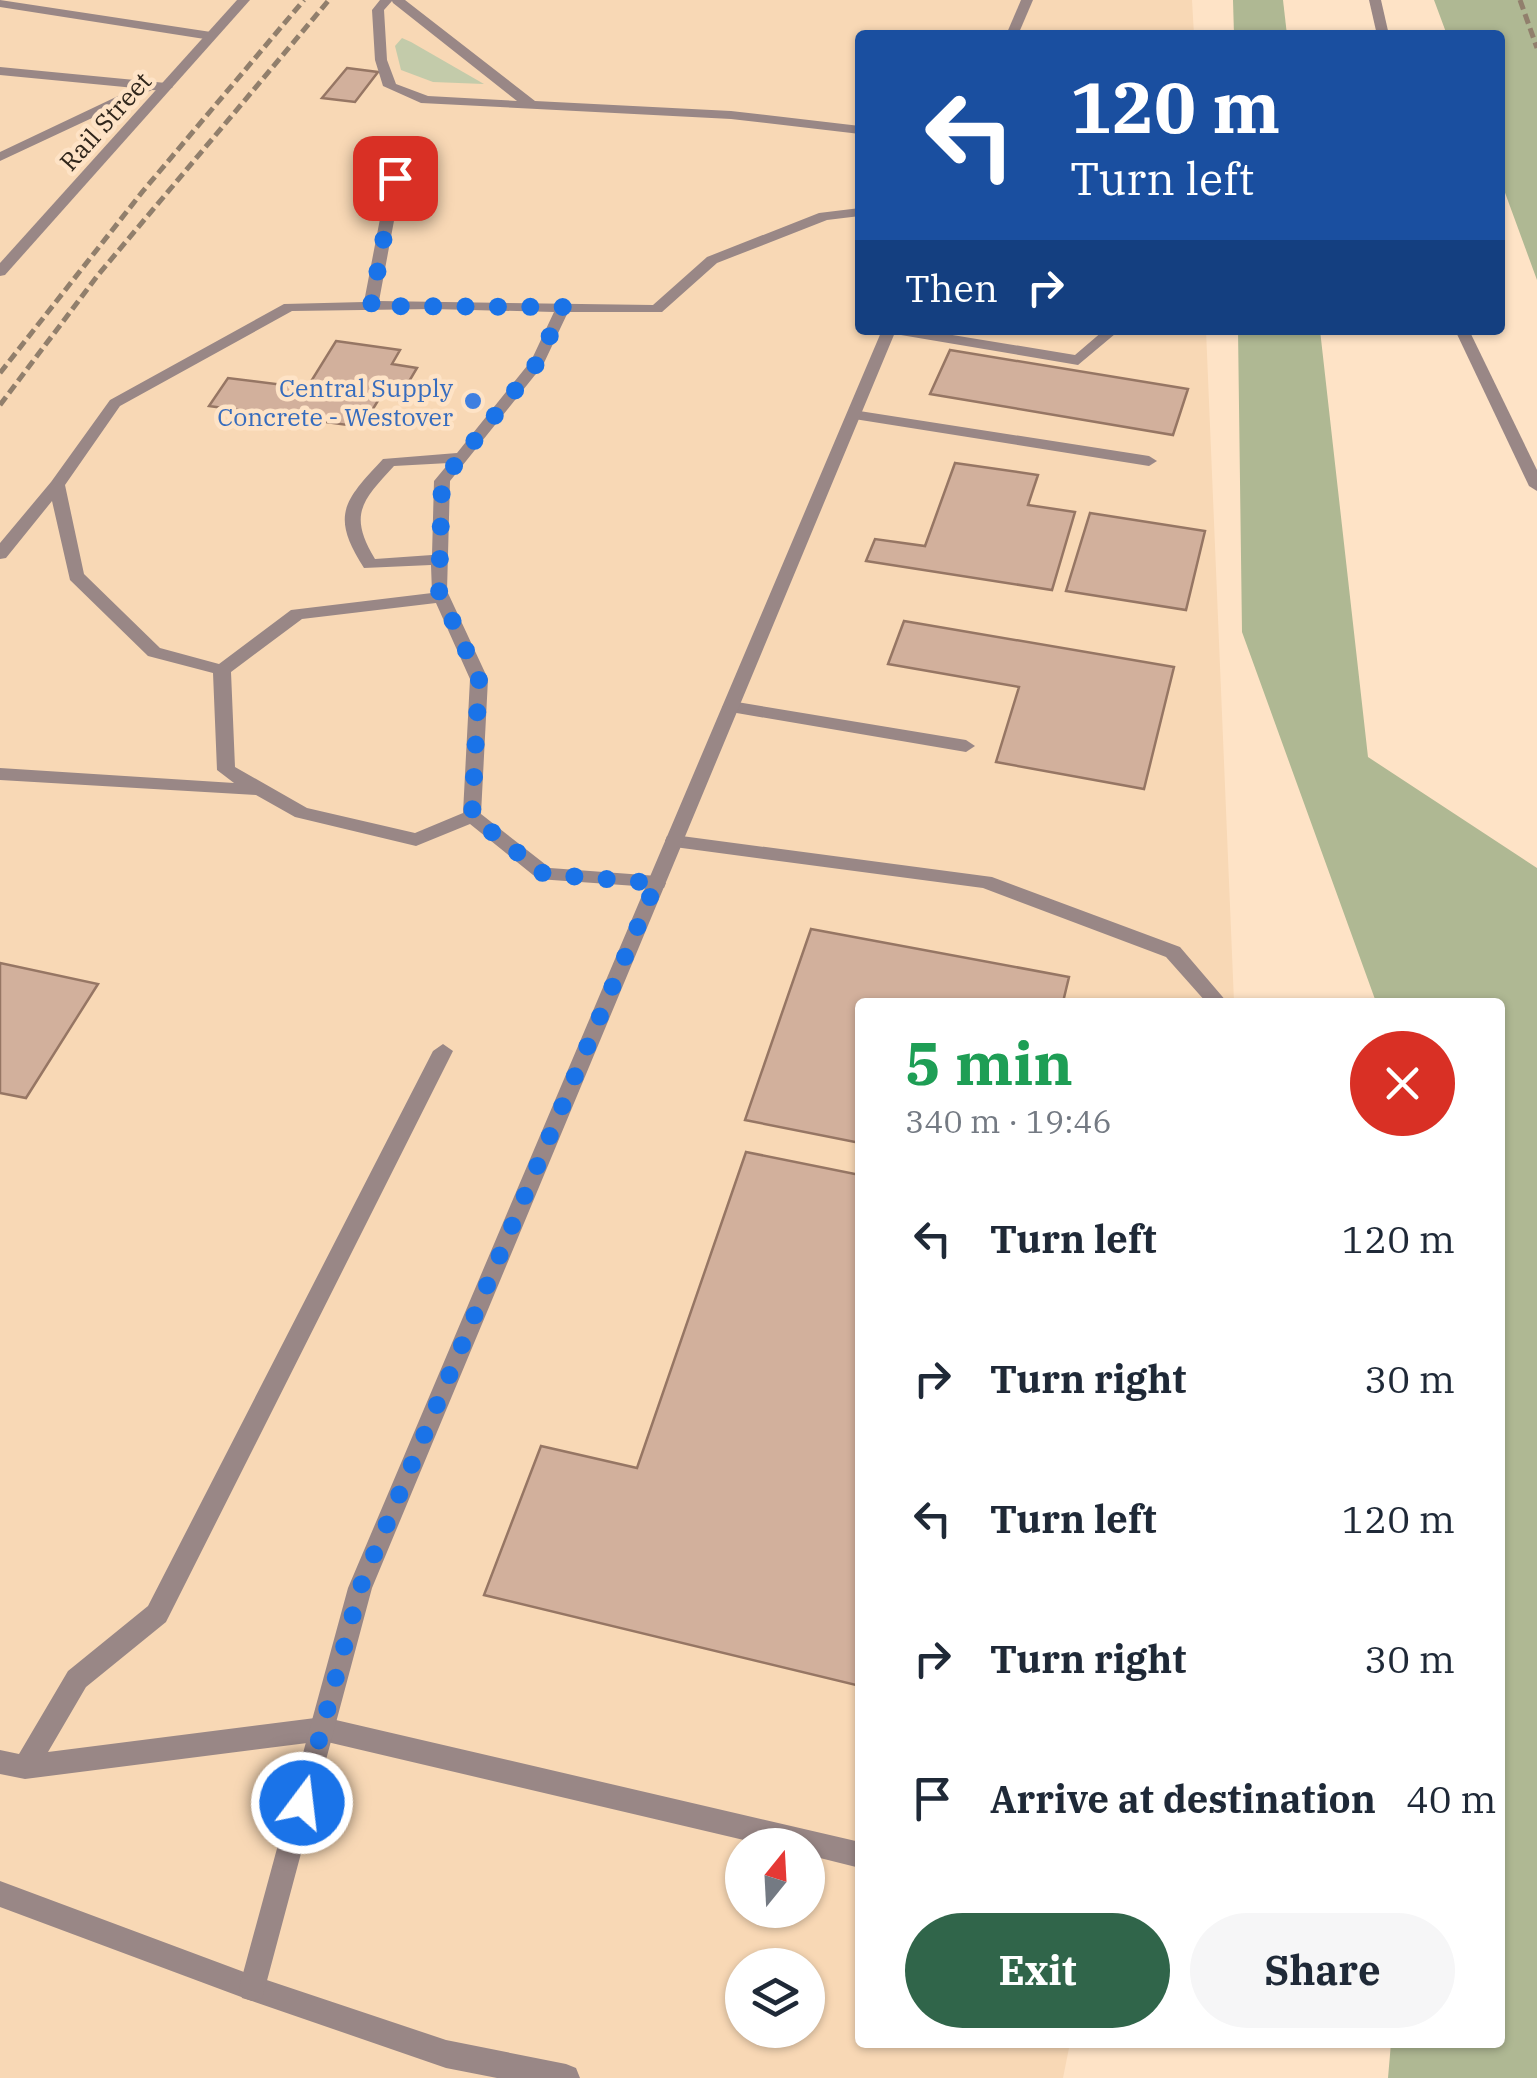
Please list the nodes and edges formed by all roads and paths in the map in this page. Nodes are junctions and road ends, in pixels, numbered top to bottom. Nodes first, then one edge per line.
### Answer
1 (244, 0) edge
2 (386, 0) edge
3 (397, 0) edge
4 (1027, 0) edge
5 (1375, 0) edge
6 (0, 3) edge
7 (1014, 30) edge
8 (1382, 30) edge
9 (211, 36) junction
10 (0, 72) edge
11 (158, 86) junction
12 (531, 105) junction
13 (855, 129) edge
14 (401, 146) dead end
15 (0, 157) edge
16 (855, 213) edge
17 (0, 272) edge
18 (371, 306) junction
19 (563, 307) junction
20 (890, 335) edge
21 (923, 335) edge
22 (1107, 335) edge
23 (1464, 335) edge
24 (853, 414) junction
25 (462, 456) junction
26 (1149, 461) dead end
27 (57, 485) junction
28 (1537, 486) edge
29 (0, 554) edge
30 (440, 558) junction
31 (442, 597) junction
32 (222, 670) junction
33 (730, 707) junction
34 (966, 746) dead end
35 (0, 774) edge
36 (262, 792) junction
37 (472, 816) junction
38 (674, 840) junction
39 (656, 883) junction
40 (1214, 998) edge
41 (443, 1051) dead end
42 (323, 1729) junction
43 (13, 1765) edge
44 (855, 1854) edge
45 (0, 1894) edge
46 (252, 1988) junction
47 (566, 2078) edge

1 - 9 street, Rail Street
2 - 12 street
3 - 12 street
4 - 7 street
5 - 8 street
6 - 9 street
9 - 11 street, Rail Street
10 - 11 street
11 - 15 street
11 - 17 street, Rail Street
12 - 13 street
14 - 18 street
16 - 19 street
18 - 19 street
18 - 27 street
19 - 25 street
20 - 24 street
21 - 22 street
23 - 28 street
24 - 26 street
24 - 33 street
25 - 30 street
25 - 30 street
27 - 29 street
27 - 32 street
30 - 31 street
31 - 32 street
31 - 37 street
32 - 36 street
33 - 34 street
33 - 38 street
35 - 36 street
36 - 37 street
37 - 39 street
38 - 39 street
38 - 40 street
39 - 42 street
41 - 43 street
42 - 43 street
42 - 44 street
42 - 46 street
45 - 46 street
46 - 47 street

